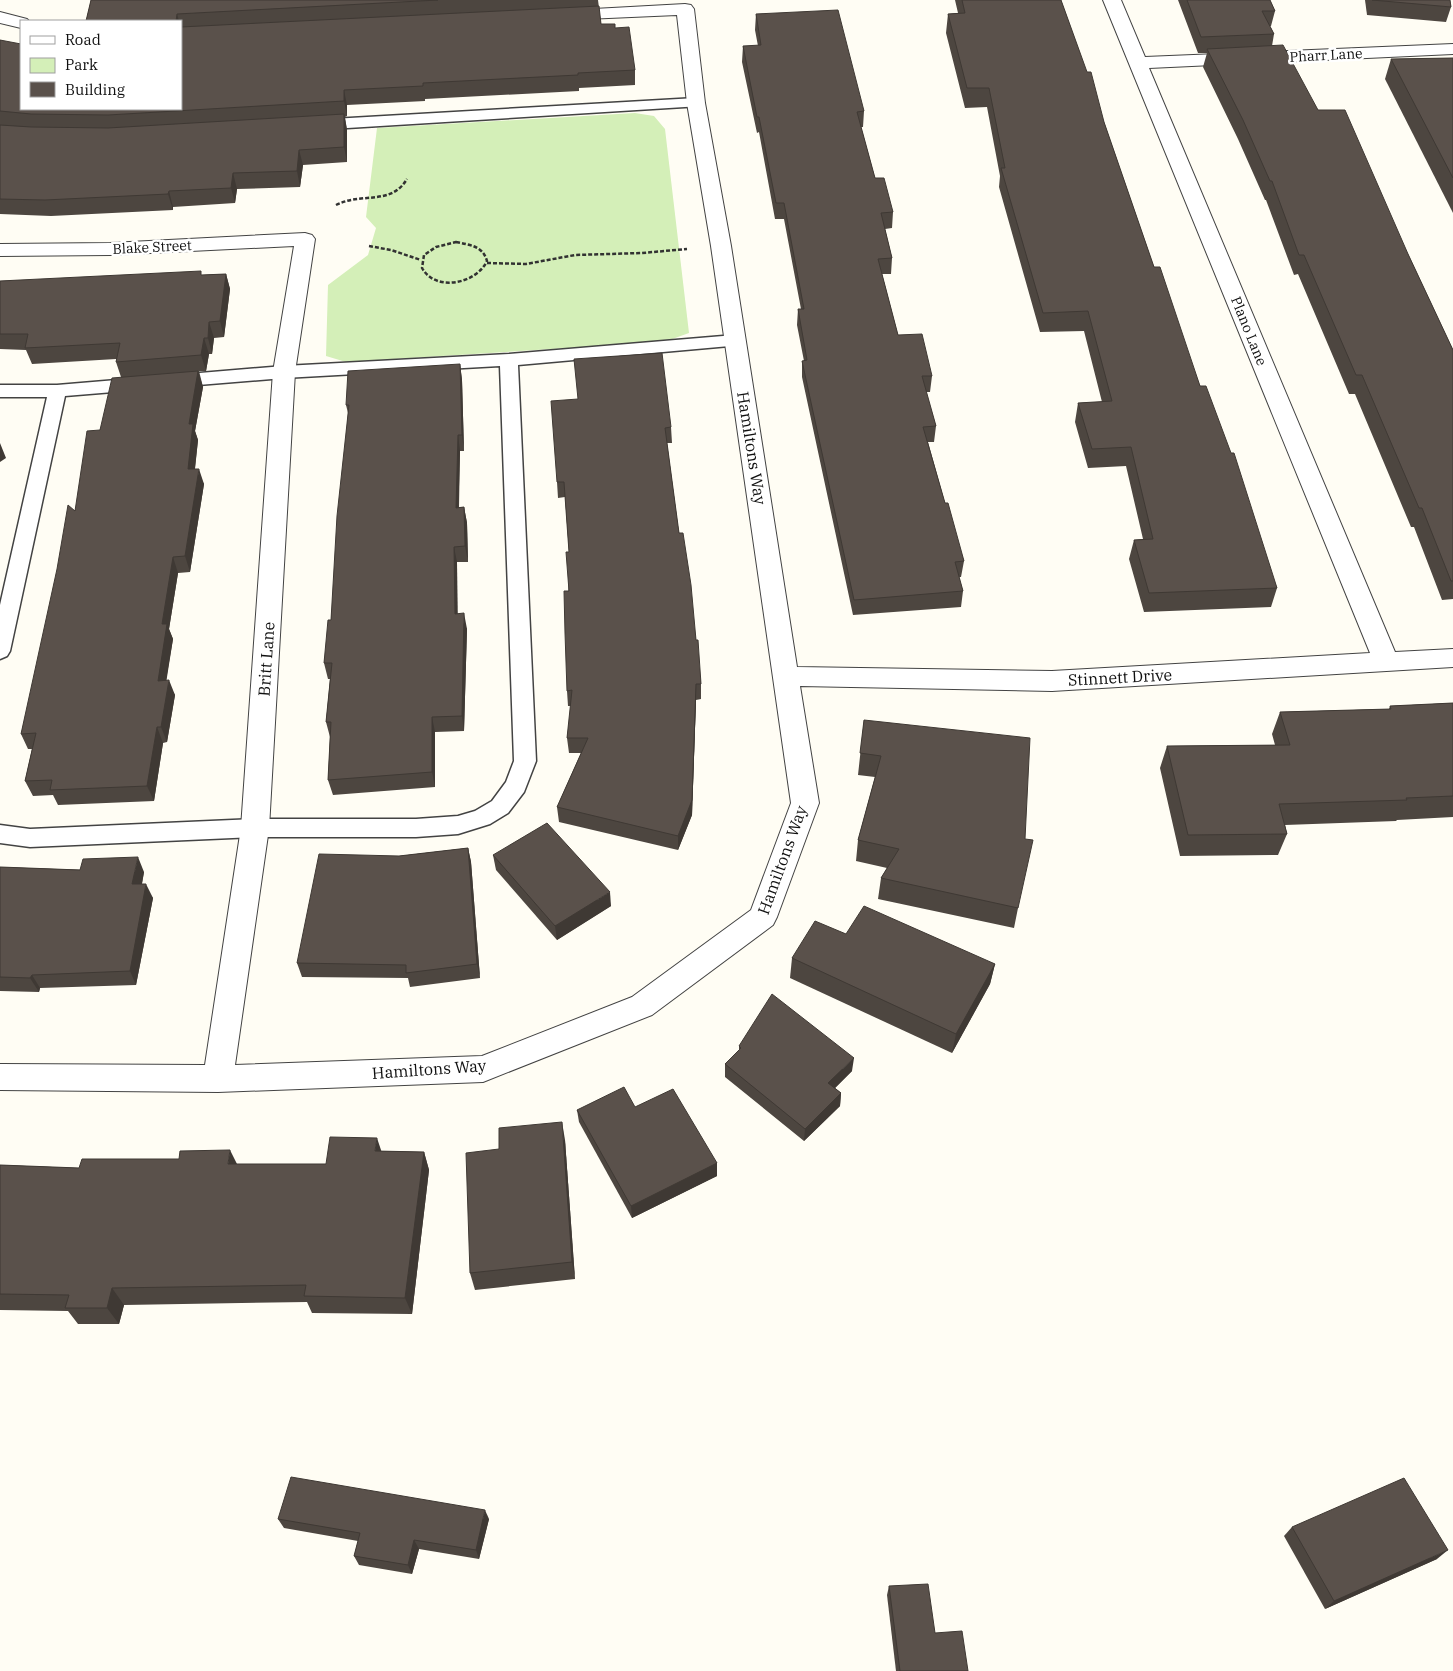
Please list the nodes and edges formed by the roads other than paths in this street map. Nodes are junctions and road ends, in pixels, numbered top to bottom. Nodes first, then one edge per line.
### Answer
1 (1112, 0) edge
2 (0, 16) edge
3 (547, 16) edge
4 (20, 23) edge
5 (1453, 49) edge
6 (1138, 64) junction
7 (696, 103) junction
8 (301, 126) edge
9 (304, 239) joint
10 (0, 250) edge
11 (735, 341) junction
12 (509, 360) junction
13 (284, 372) junction
14 (0, 391) edge
15 (57, 391) junction
16 (0, 651) edge
17 (1453, 658) edge
18 (1386, 662) junction
19 (786, 676) junction
20 (255, 828) junction
21 (0, 834) edge
22 (0, 1077) edge
23 (218, 1079) junction

1 - 6 street, Plano Lane
2 - 4 street
3 - 7 street, Hamiltons Way
5 - 6 street, Pharr Lane
6 - 18 street, Plano Lane
7 - 8 lane
7 - 11 street, Hamiltons Way
9 - 10 street, Blake Street
9 - 13 street, Britt Lane
11 - 12 lane
11 - 19 street, Hamiltons Way
12 - 13 lane
12 - 20 lane
13 - 15 lane
13 - 20 street, Britt Lane
14 - 15 lane
15 - 16 lane
17 - 18 street, Stinnett Drive
18 - 19 street, Stinnett Drive
19 - 23 street, Hamiltons Way
20 - 21 lane
20 - 23 street, Britt Lane
22 - 23 street, Hamiltons Way

